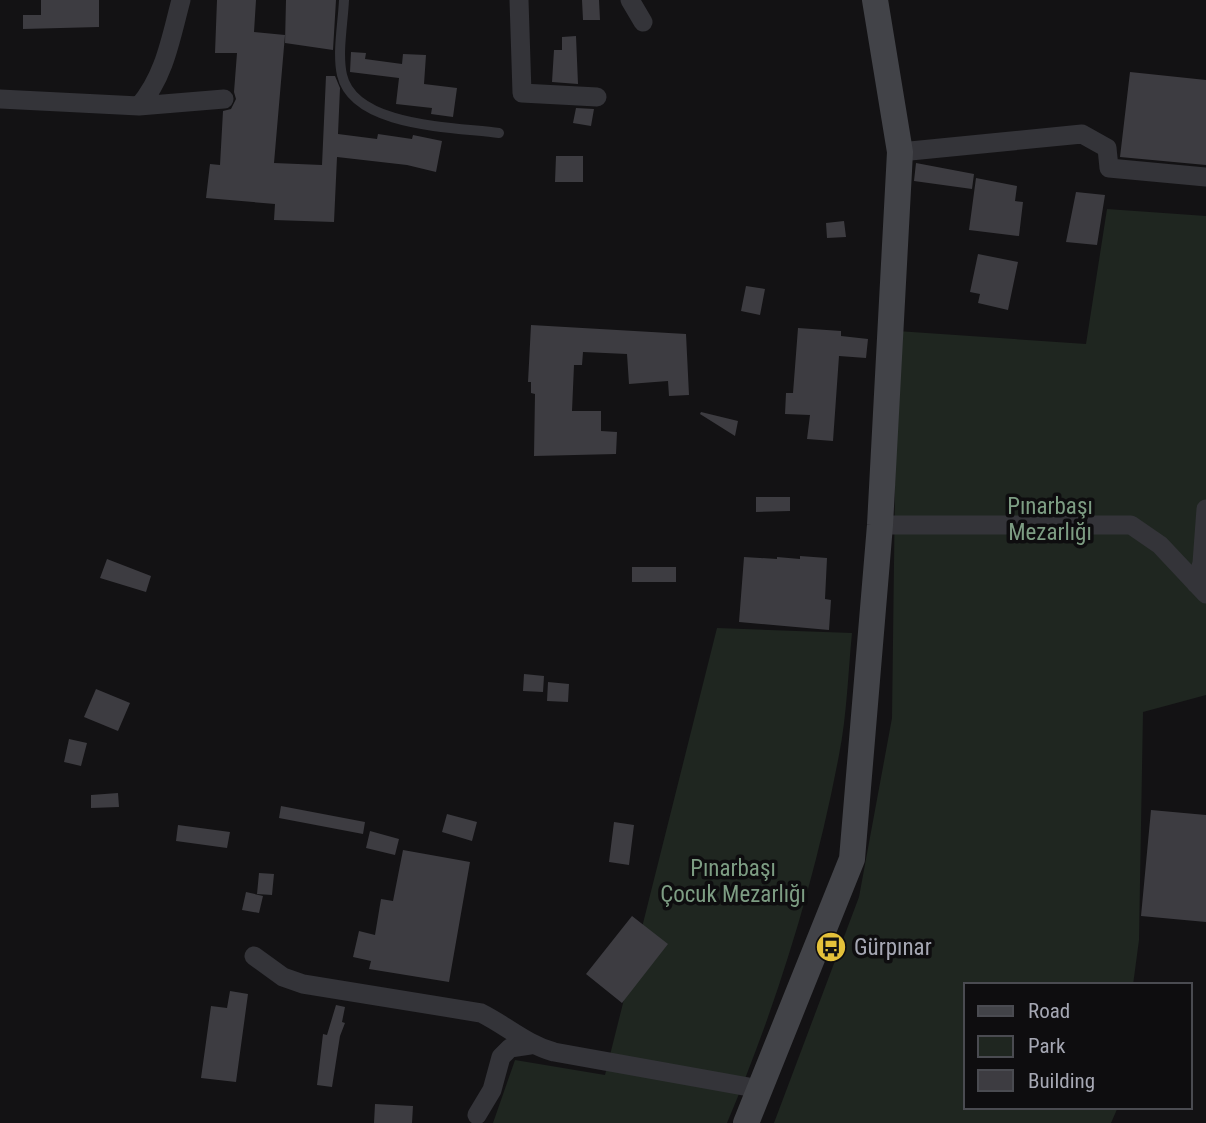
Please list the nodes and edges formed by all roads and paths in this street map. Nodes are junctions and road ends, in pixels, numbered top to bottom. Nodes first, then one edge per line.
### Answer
1 (181, 0) edge
2 (344, 0) edge
3 (519, 0) edge
4 (630, 0) edge
5 (875, 0) edge
6 (643, 22) dead end
7 (597, 97) dead end
8 (0, 99) edge
9 (224, 99) dead end
10 (139, 106) junction
11 (499, 133) dead end
12 (901, 152) junction
13 (1206, 177) edge
14 (1206, 509) edge
15 (880, 525) junction
16 (1201, 589) edge
17 (254, 956) dead end
18 (530, 1045) junction
19 (760, 1089) junction
20 (477, 1115) dead end
21 (746, 1123) edge

1 - 10 street
2 - 11 lane
3 - 7 street
4 - 6 street
5 - 12 main road
8 - 10 street
9 - 10 street
12 - 13 street
12 - 15 main road
14 - 16 street
15 - 16 street
15 - 19 main road
17 - 18 street
18 - 19 street
18 - 20 street
19 - 21 main road

